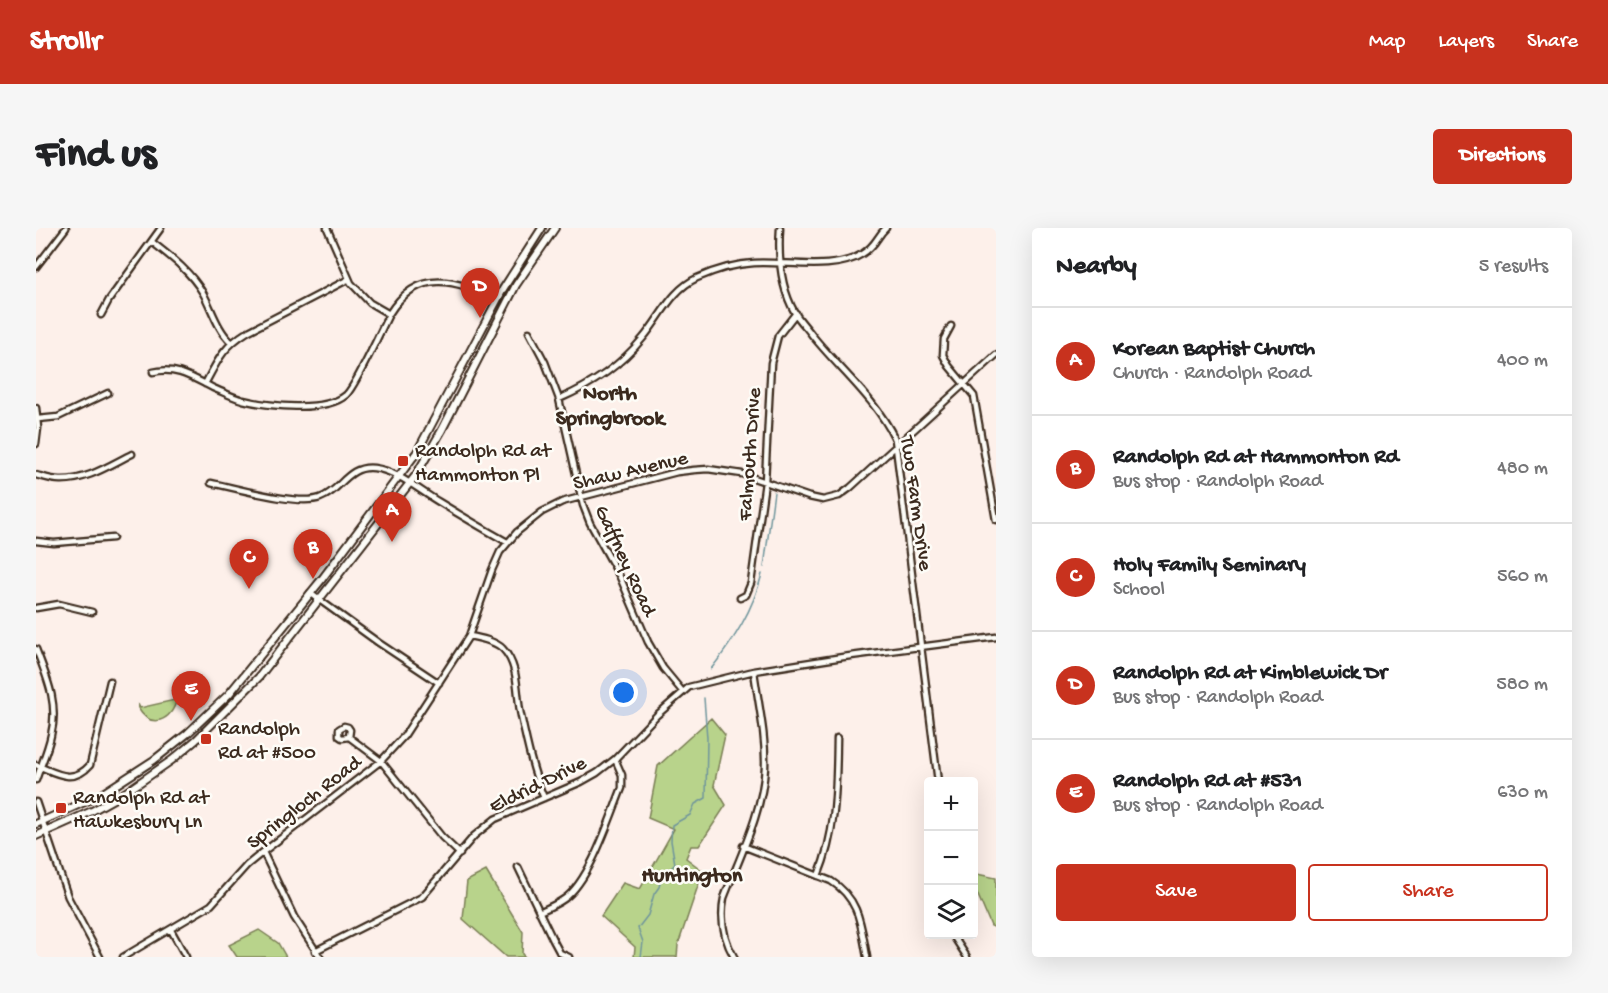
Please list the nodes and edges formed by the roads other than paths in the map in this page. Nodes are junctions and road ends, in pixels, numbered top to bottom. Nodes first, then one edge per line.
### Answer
1 (66, 228) edge
2 (160, 228) edge
3 (327, 228) edge
4 (542, 228) edge
5 (555, 228) edge
6 (780, 228) edge
7 (882, 229) edge
8 (152, 242) junction
9 (780, 263) junction
10 (36, 267) edge
11 (349, 279) junction
12 (498, 299) junction
13 (796, 313) junction
14 (388, 314) junction
15 (101, 315) dead end
16 (951, 326) dead end
17 (529, 332) dead end
18 (231, 342) junction
19 (996, 355) edge
20 (153, 372) dead end
21 (205, 384) junction
22 (965, 384) junction
23 (108, 393) dead end
24 (560, 399) junction
25 (36, 408) edge
26 (38, 419) junction
27 (36, 444) edge
28 (896, 446) junction
29 (132, 454) dead end
30 (36, 475) edge
31 (398, 478) junction
32 (765, 482) junction
33 (211, 483) dead end
34 (410, 483) junction
35 (581, 496) junction
36 (996, 520) edge
37 (113, 538) dead end
38 (36, 541) edge
39 (507, 542) junction
40 (310, 593) junction
41 (740, 598) dead end
42 (318, 600) junction
43 (36, 608) edge
44 (92, 612) dead end
45 (469, 636) junction
46 (996, 637) edge
47 (921, 646) junction
48 (36, 649) edge
49 (754, 671) junction
50 (110, 681) dead end
51 (439, 682) junction
52 (682, 692) junction
53 (349, 737) dead end
54 (837, 738) dead end
55 (615, 759) junction
56 (381, 761) junction
57 (38, 765) edge
58 (937, 777) edge
59 (36, 780) edge
60 (544, 798) junction
61 (36, 802) edge
62 (42, 826) edge
63 (36, 836) edge
64 (743, 846) junction
65 (263, 852) junction
66 (460, 854) junction
67 (518, 867) dead end
68 (818, 876) junction
69 (539, 912) junction
70 (171, 930) junction
71 (955, 939) edge
72 (315, 951) junction
73 (100, 957) edge
74 (123, 957) edge
75 (186, 957) edge
76 (320, 957) edge
77 (569, 957) edge
78 (734, 957) edge
79 (867, 957) edge
80 (966, 957) edge

1 - 10 street
2 - 8 street
3 - 11 street
4 - 12 main road
5 - 34 main road
6 - 9 street, Two Farm Drive
7 - 9 street
8 - 15 street
8 - 18 street
9 - 13 street, Two Farm Drive
9 - 24 street
11 - 14 street
11 - 18 street
12 - 14 street
12 - 31 main road
13 - 28 street, Two Farm Drive
13 - 32 street, Falmouth Drive
14 - 21 street
16 - 22 street
17 - 24 street, Gaffney Road
18 - 21 street
19 - 22 street, Shaw Avenue
20 - 21 street
22 - 28 street, Shaw Avenue
22 - 36 street
23 - 26 street
24 - 35 street, Gaffney Road
25 - 26 street
26 - 27 street
28 - 32 street, Shaw Avenue
28 - 47 street, Two Farm Drive
29 - 30 street
31 - 33 street
31 - 34 street
31 - 40 main road
32 - 35 street, Shaw Avenue
32 - 41 street, Falmouth Drive
34 - 39 street
34 - 42 main road
35 - 39 street, Shaw Avenue
35 - 52 street, Gaffney Road
37 - 38 street
39 - 45 street, Shaw Avenue
40 - 42 street
40 - 62 main road
42 - 51 street
42 - 62 main road
43 - 44 street
45 - 51 street, Springloch Road
45 - 60 street
46 - 47 street, Eldrid Drive
47 - 49 street, Eldrid Drive
47 - 58 street, Two Farm Drive
48 - 57 street
49 - 52 street, Eldrid Drive
49 - 64 street
50 - 57 street
51 - 56 street, Springloch Road
52 - 55 street, Eldrid Drive
53 - 56 street
54 - 68 street
55 - 60 street, Eldrid Drive
55 - 69 street
56 - 65 street, Springloch Road
56 - 66 street
57 - 59 street
60 - 66 street, Eldrid Drive
61 - 62 street
62 - 63 main road
62 - 73 street
64 - 68 street
64 - 78 street
65 - 70 street, Springloch Road
65 - 72 street
66 - 72 street, Eldrid Drive
67 - 69 street
68 - 79 street
69 - 77 street
70 - 74 street, Springloch Road
70 - 75 street
71 - 80 street
72 - 76 street

